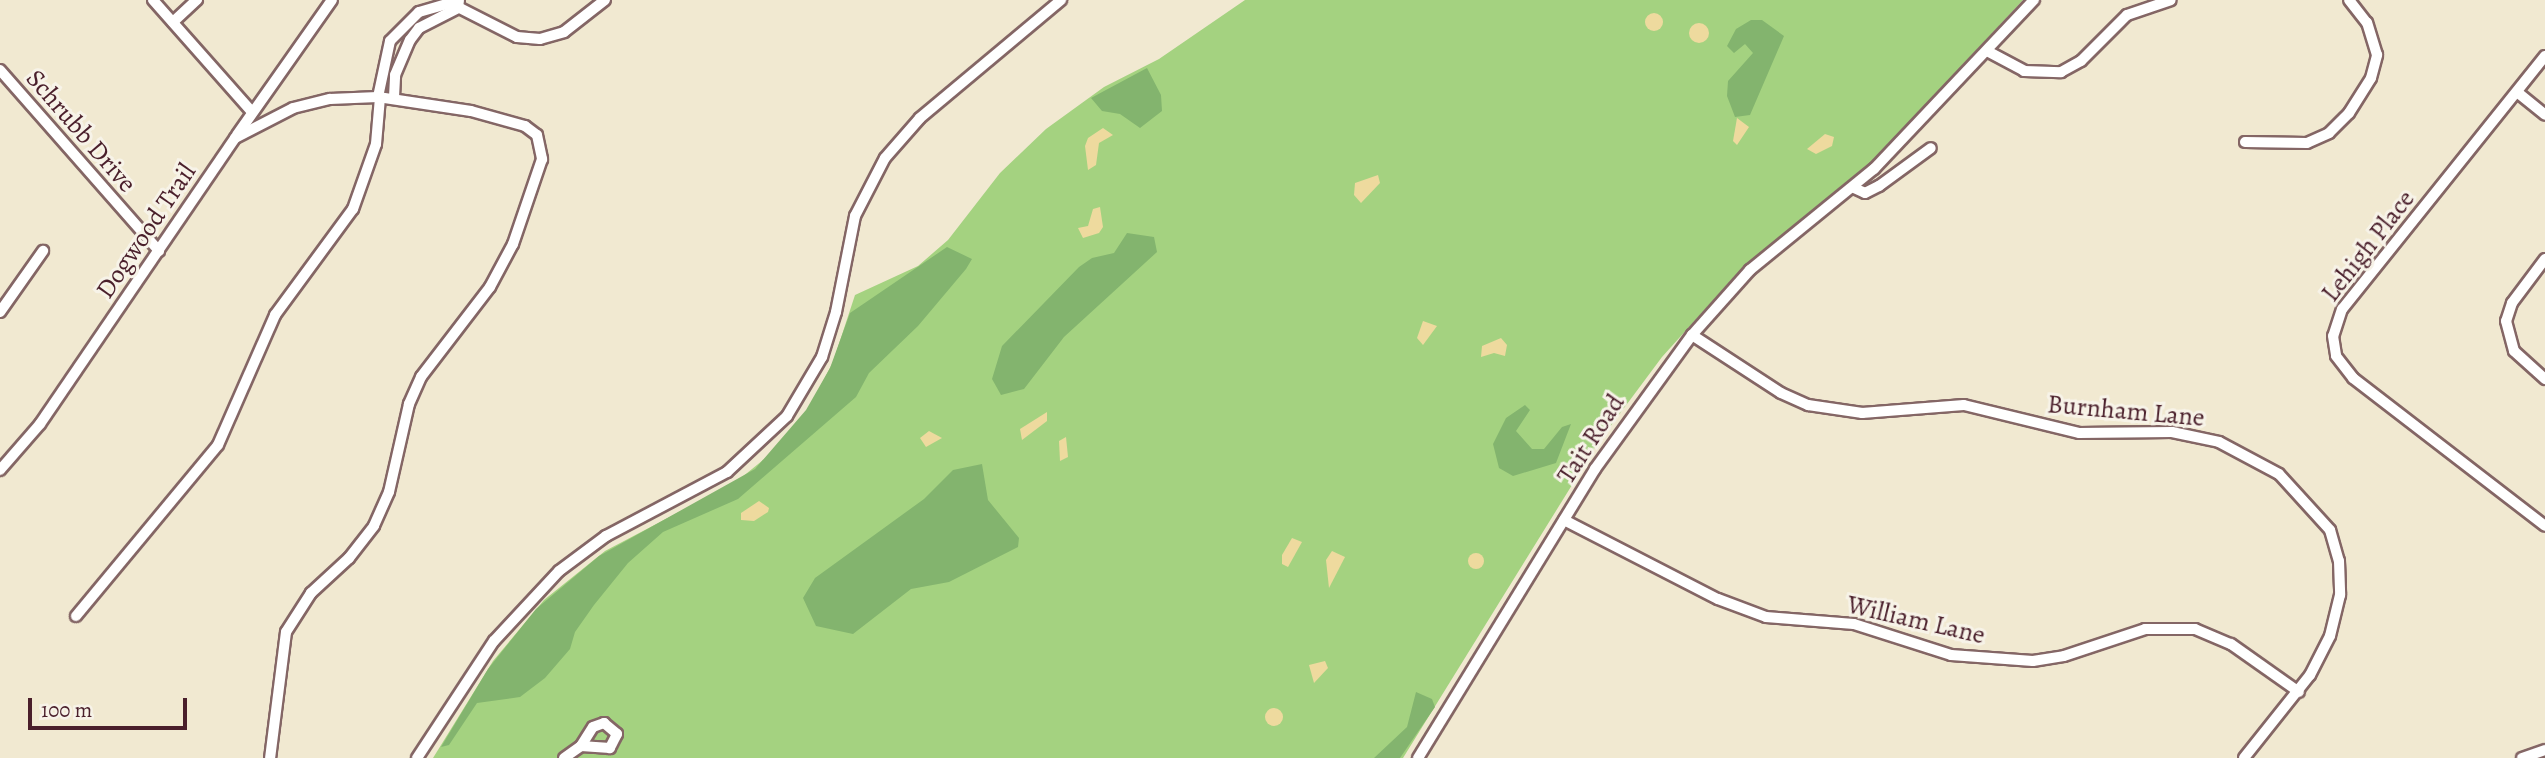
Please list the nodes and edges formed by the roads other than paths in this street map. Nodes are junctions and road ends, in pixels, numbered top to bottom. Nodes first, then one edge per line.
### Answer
1 (153, 0) edge
2 (197, 0) edge
3 (332, 0) edge
4 (605, 0) edge
5 (1061, 0) edge
6 (2034, 0) edge
7 (2171, 0) edge
8 (2349, 0) edge
9 (459, 4) edge
10 (427, 9) junction
11 (432, 21) junction
12 (173, 22) junction
13 (392, 37) junction
14 (405, 50) junction
15 (1989, 52) junction
16 (2545, 56) edge
17 (0, 70) edge
18 (380, 81) junction
19 (394, 82) junction
20 (2517, 92) junction
21 (379, 97) junction
22 (394, 97) junction
23 (252, 112) junction
24 (2545, 115) edge
25 (235, 138) junction
26 (2245, 142) dead end
27 (1931, 148) dead end
28 (1854, 188) junction
29 (43, 251) dead end
30 (159, 251) junction
31 (2545, 259) edge
32 (0, 312) edge
33 (1692, 335) junction
34 (2545, 379) edge
35 (0, 470) edge
36 (1564, 520) junction
37 (2545, 526) edge
38 (76, 616) dead end
39 (2299, 692) junction
40 (581, 746) dead end
41 (2545, 750) edge
42 (420, 757) edge
43 (270, 758) edge
44 (564, 758) edge
45 (1418, 758) edge
46 (2244, 758) edge
47 (2522, 758) edge

1 - 12 street
2 - 12 street
3 - 23 street
4 - 9 street
5 - 42 street
6 - 15 street, Tait Road
7 - 15 street
8 - 26 street
9 - 10 street
9 - 11 street
10 - 11 street
10 - 13 street
11 - 14 street
12 - 23 street
13 - 14 street
13 - 18 street
14 - 19 street
15 - 28 street, Tait Road
16 - 20 street, Lehigh Place
17 - 30 street, Schrubb Drive
18 - 19 street
18 - 21 street
19 - 22 street
20 - 24 street
20 - 37 street, Lehigh Place
21 - 22 street, Dogwood Trail
21 - 25 street, Dogwood Trail
21 - 38 street
22 - 43 street
23 - 25 street
25 - 30 street, Dogwood Trail
27 - 28 street, Tait Road
28 - 33 street, Tait Road
29 - 32 street
30 - 35 street, Dogwood Trail
31 - 34 street
33 - 36 street, Tait Road
33 - 39 street, Burnham Lane
36 - 39 street, William Lane
36 - 45 street, Tait Road
39 - 46 street, Burnham Lane
40 - 44 street
41 - 47 street

